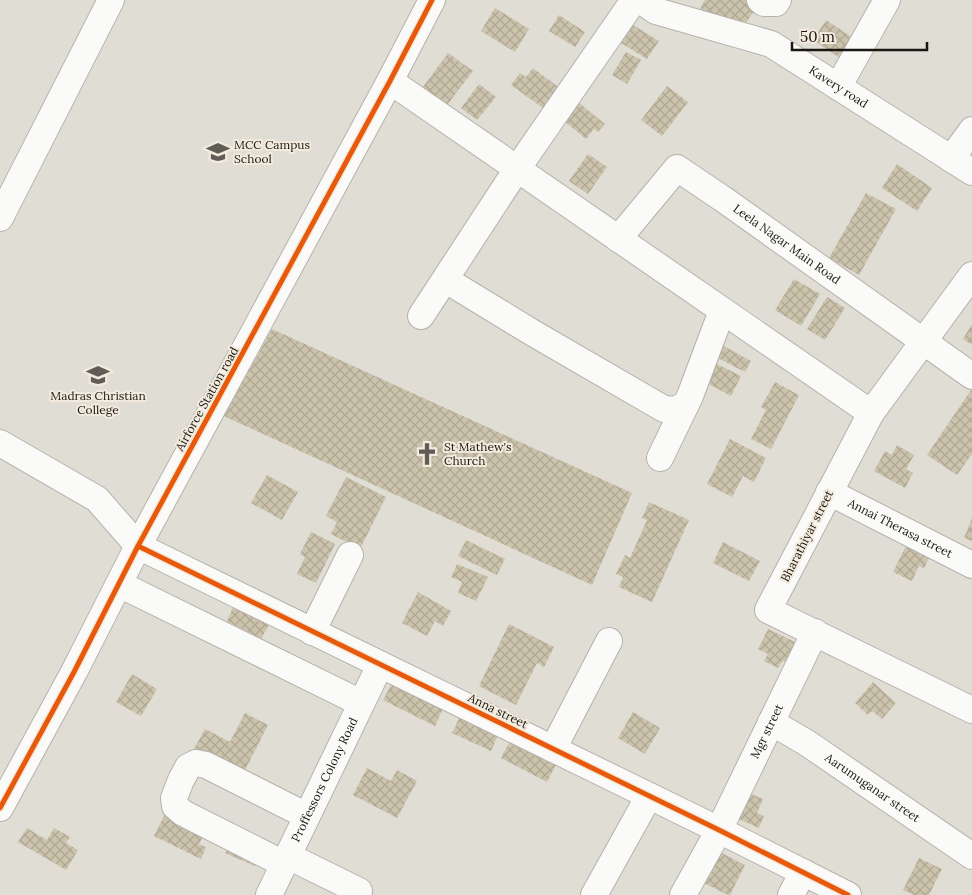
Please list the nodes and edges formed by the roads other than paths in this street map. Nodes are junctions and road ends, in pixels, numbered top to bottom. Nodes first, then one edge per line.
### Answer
1 (111, 0) edge
2 (432, 0) edge
3 (634, 0) edge
4 (640, 0) edge
5 (760, 0) edge
6 (778, 0) edge
7 (887, 0) edge
8 (390, 81) junction
9 (838, 87) junction
10 (972, 130) edge
11 (961, 165) edge
12 (517, 169) junction
13 (0, 218) edge
14 (618, 239) junction
15 (972, 275) edge
16 (446, 280) junction
17 (722, 311) junction
18 (421, 316) dead end
19 (923, 342) junction
20 (972, 376) edge
21 (686, 404) junction
22 (871, 413) junction
23 (0, 443) edge
24 (660, 458) dead end
25 (829, 492) junction
26 (138, 546) junction
27 (350, 555) dead end
28 (972, 565) edge
29 (119, 584) junction
30 (312, 632) junction
31 (815, 632) junction
32 (609, 641) dead end
33 (380, 665) junction
34 (361, 703) junction
35 (972, 710) edge
36 (771, 722) junction
37 (553, 749) junction
38 (649, 796) junction
39 (0, 808) edge
40 (307, 816) junction
41 (719, 830) junction
42 (972, 856) edge
43 (286, 860) junction
44 (803, 872) junction
45 (359, 891) dead end
46 (269, 895) edge
47 (594, 895) edge
48 (683, 895) edge
49 (791, 895) edge
50 (848, 895) edge

1 - 13 street
2 - 8 street, Airforce Station road
3 - 12 street
4 - 9 street, Kavery road
5 - 6 street
7 - 9 street
8 - 12 street
8 - 26 street, Airforce Station road
9 - 11 street, Kavery road
10 - 11 street
12 - 14 street
12 - 16 street
14 - 17 street
14 - 19 street, Leela Nagar Main Road
15 - 19 street, Bharathiyar street
16 - 18 street
16 - 21 street
17 - 21 street
17 - 22 street
19 - 20 street, Leela Nagar Main Road
19 - 22 street, Bharathiyar street
21 - 24 street
22 - 25 street, Bharathiyar street
23 - 26 street
25 - 28 street, Annai Therasa street
25 - 31 street, Bharathiyar street
26 - 29 street, Airforce Station road
26 - 30 street, Anna street
27 - 30 street
29 - 34 street
29 - 39 street, Airforce Station road
30 - 33 street, Anna street
31 - 35 street, Bharathiyar street
31 - 36 street, Mgr street
32 - 37 street
33 - 34 street, Proffessors Colony Road
33 - 37 street, Anna street
34 - 40 street, Proffessors Colony Road
36 - 41 street, Mgr street
36 - 42 street, Aarumuganar street
37 - 38 street, Anna street
38 - 41 street, Anna street
38 - 47 street
40 - 43 street, Proffessors Colony Road
40 - 43 street
41 - 44 street, Anna street
41 - 48 street, Mgr street
43 - 45 street
43 - 46 street, Proffessors Colony Road
44 - 49 street
44 - 50 street, Anna street

